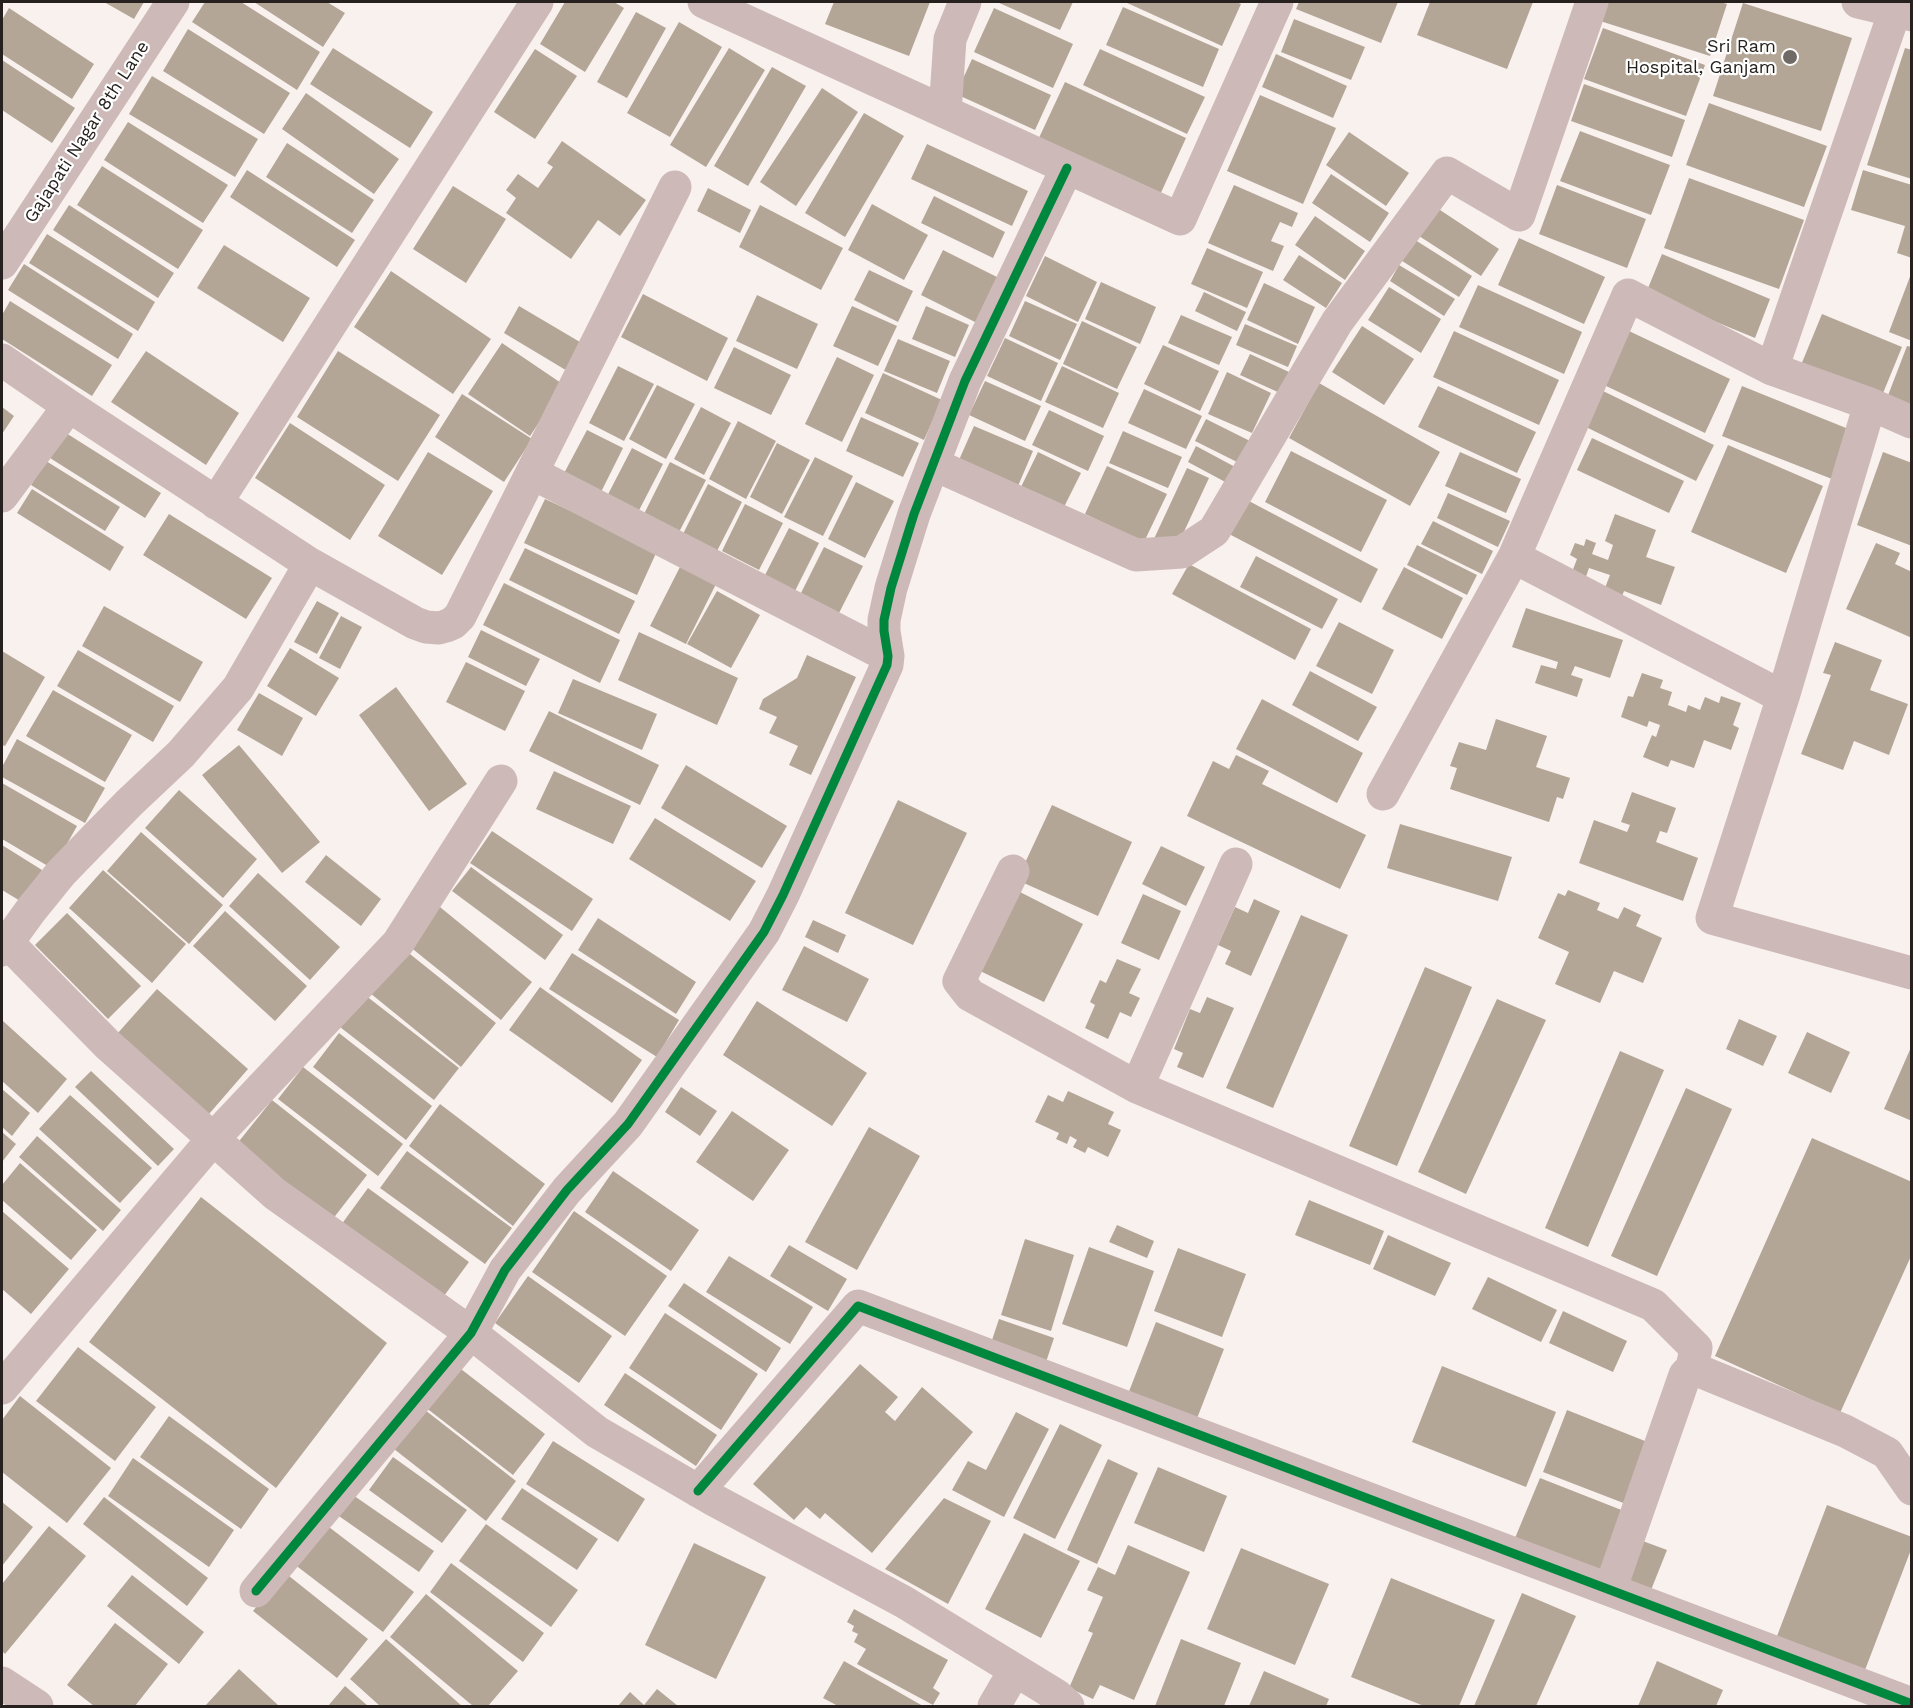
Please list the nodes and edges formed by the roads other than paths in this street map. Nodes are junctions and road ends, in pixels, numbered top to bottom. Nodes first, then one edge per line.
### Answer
1 (173, 2) edge
2 (537, 2) edge
3 (704, 2) edge
4 (965, 2) edge
5 (1277, 2) edge
6 (1592, 2) edge
7 (1858, 2) edge
8 (1902, 9) edge
9 (945, 112) junction
10 (1067, 168) junction
11 (675, 187) dead end
12 (2, 263) edge
13 (2, 360) edge
14 (1772, 369) junction
15 (1870, 404) junction
16 (69, 406) junction
17 (1911, 422) edge
18 (933, 464) junction
19 (531, 472) junction
20 (2, 496) edge
21 (216, 503) junction
22 (1514, 556) junction
23 (310, 564) junction
24 (888, 656) junction
25 (1783, 696) junction
26 (501, 781) dead end
27 (1383, 794) dead end
28 (1236, 864) dead end
29 (1013, 871) dead end
30 (4, 946) edge
31 (1911, 973) edge
32 (1137, 1087) junction
33 (213, 1139) junction
34 (471, 1333) junction
35 (1692, 1368) junction
36 (2, 1388) edge
37 (1911, 1489) edge
38 (698, 1491) junction
39 (1610, 1590) junction
40 (256, 1591) dead end
41 (1015, 1670) junction
42 (2, 1683) edge
43 (1911, 1704) edge
44 (37, 1707) edge
45 (994, 1707) edge
46 (1068, 1707) edge

1 - 12 street, Gajapati Nagar 8th Lane
2 - 21 street
3 - 9 street
4 - 9 street
5 - 10 street
6 - 18 street
7 - 8 street
8 - 14 street
9 - 10 street
10 - 18 street
11 - 19 street
13 - 16 street
14 - 15 street
14 - 22 street
15 - 17 street
15 - 25 street
16 - 20 street
16 - 21 street
18 - 24 street
19 - 23 street
19 - 24 street
21 - 23 street
22 - 25 street
22 - 27 street
23 - 30 street
24 - 34 street
25 - 31 street
26 - 33 street
28 - 32 street
29 - 32 street
30 - 33 street
32 - 35 street
33 - 34 street
33 - 36 street
34 - 38 street
34 - 40 street
35 - 37 street
35 - 39 street
38 - 39 street
38 - 41 street
39 - 43 street
41 - 45 street
41 - 46 street
42 - 44 street

